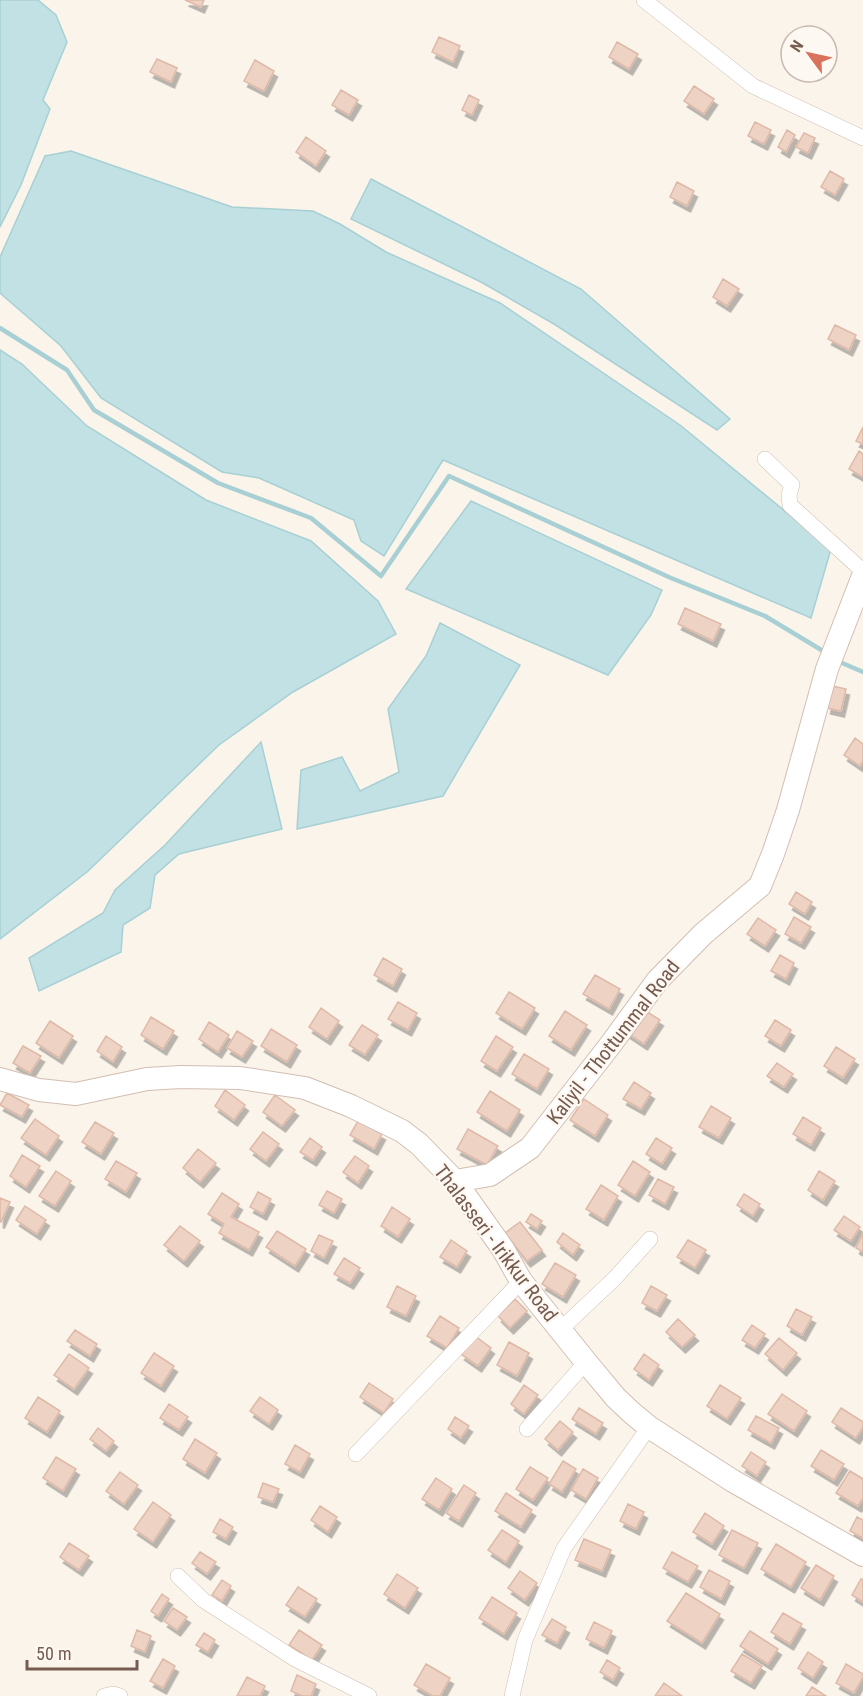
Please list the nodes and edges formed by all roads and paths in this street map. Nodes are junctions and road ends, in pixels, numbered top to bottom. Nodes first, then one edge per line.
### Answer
1 (644, 0) edge
2 (863, 138) edge
3 (765, 459) dead end
4 (863, 571) edge
5 (863, 576) edge
6 (0, 1079) edge
7 (455, 1181) junction
8 (650, 1239) dead end
9 (521, 1281) junction
10 (561, 1329) junction
11 (586, 1362) junction
12 (649, 1427) junction
13 (527, 1429) dead end
14 (356, 1454) dead end
15 (863, 1555) edge
16 (178, 1576) dead end
17 (104, 1696) edge
18 (120, 1696) edge
19 (369, 1696) edge
20 (512, 1696) edge

1 - 2 street
3 - 4 street
5 - 7 main road, Kaliyil - Thottummal Road
6 - 7 main road, Thalasseri - Irikkur Road
7 - 9 main road, Thalasseri - Irikkur Road
8 - 10 street
9 - 10 main road, Thalasseri - Irikkur Road
9 - 14 street
10 - 11 main road, Thalasseri - Irikkur Road
11 - 12 main road, Thalasseri - Irikkur Road
11 - 13 street
12 - 15 main road, Thalasseri - Irikkur Road
12 - 20 street
16 - 19 street
17 - 18 street

